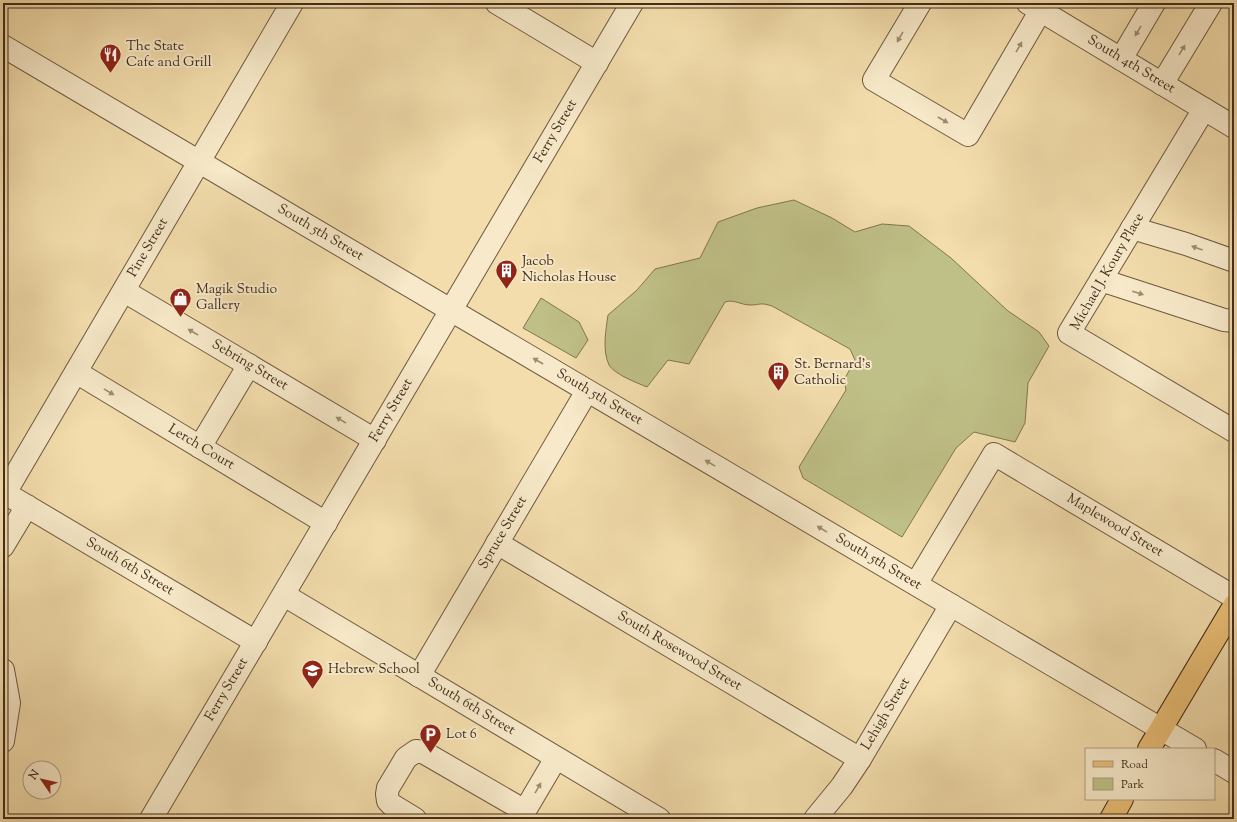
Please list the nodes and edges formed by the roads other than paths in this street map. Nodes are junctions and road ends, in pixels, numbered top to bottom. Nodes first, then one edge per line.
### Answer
1 (292, 3) edge
2 (498, 3) edge
3 (632, 3) edge
4 (920, 3) edge
5 (1154, 3) edge
6 (1211, 3) edge
7 (1034, 7) edge
8 (3, 46) edge
9 (1121, 59) junction
10 (597, 63) junction
11 (1162, 84) junction
12 (1204, 109) junction
13 (1234, 127) edge
14 (199, 162) junction
15 (1132, 228) junction
16 (1234, 261) edge
17 (1101, 280) junction
18 (124, 291) junction
19 (451, 310) junction
20 (1234, 321) edge
21 (249, 365) junction
22 (76, 372) junction
23 (587, 391) junction
24 (1234, 431) edge
25 (375, 440) junction
26 (200, 447) junction
27 (4, 492) edge
28 (27, 506) junction
29 (326, 523) junction
30 (497, 543) junction
31 (3, 546) edge
32 (916, 584) junction
33 (284, 595) junction
34 (1234, 597) edge
35 (951, 605) junction
36 (1234, 606) edge
37 (256, 642) junction
38 (3, 670) edge
39 (419, 676) junction
40 (1160, 729) junction
41 (3, 741) edge
42 (1150, 748) edge
43 (1193, 748) edge
44 (556, 758) junction
45 (860, 759) junction
46 (1215, 761) edge
47 (1234, 772) edge
48 (1121, 800) edge
49 (523, 815) edge
50 (151, 819) edge
51 (415, 819) edge
52 (658, 819) edge
53 (815, 819) edge
54 (1111, 819) edge

1 - 14 street, Pine Street
2 - 10 street
3 - 10 street, Ferry Street
4 -> 7 street
5 -> 9 street
11 -> 6 street
7 - 9 street, South 4th Street
8 - 14 street, South 5th Street
9 - 11 street, South 4th Street
10 - 19 street, Ferry Street
11 - 12 street, South 4th Street
12 - 13 street, South 4th Street
12 - 15 street, Michael J. Koury Place
14 - 18 street, Pine Street
14 - 19 street, South 5th Street
16 -> 15 street
15 - 17 street, Michael J. Koury Place
17 -> 20 street
17 - 24 street, Michael J. Koury Place
21 -> 18 street, Sebring Street
18 - 22 street, Pine Street
23 -> 19 street, South 5th Street
19 - 25 street, Ferry Street
25 -> 21 street, Sebring Street
21 - 26 street
22 -> 26 street, Lerch Court
22 - 27 street, Pine Street
23 - 30 street, Spruce Street
32 -> 23 street, South 5th Street
25 - 29 street, Ferry Street
26 - 29 street, Lerch Court
27 - 28 street, South 6th Street
28 - 31 street
28 - 37 street, South 6th Street
29 - 33 street, Ferry Street
30 - 39 street, Spruce Street
30 - 45 street, South Rosewood Street
32 - 34 street, Maplewood Street
32 - 35 street, South 5th Street
33 - 37 street, Ferry Street
33 - 39 street, South 6th Street
35 - 40 street, South 5th Street
35 - 45 street, Lehigh Street
36 - 40 main road
37 - 50 street, Ferry Street
38 - 41 street
39 - 44 street, South 6th Street
40 - 42 main road
40 - 43 street, South 5th Street
49 -> 44 street
44 - 52 street, South 6th Street
45 - 53 street, Lehigh Street
46 - 47 street
48 - 54 main road
49 - 51 street

